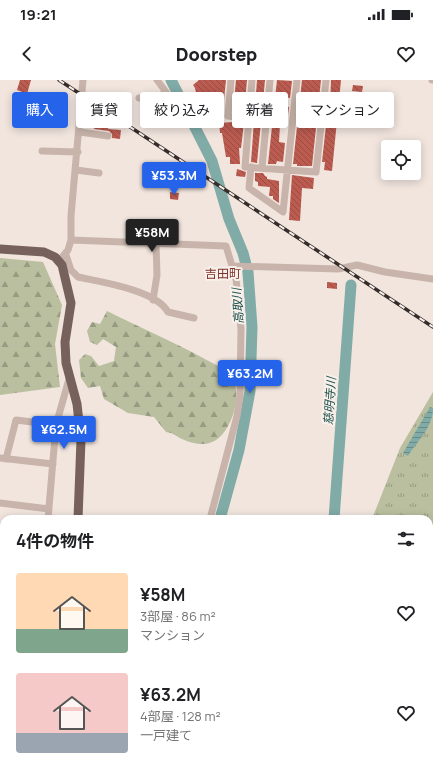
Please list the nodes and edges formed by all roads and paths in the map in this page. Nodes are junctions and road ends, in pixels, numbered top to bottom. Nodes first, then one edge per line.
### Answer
1 (83, 80) edge
2 (157, 80) edge
3 (231, 80) edge
4 (252, 80) edge
5 (270, 80) edge
6 (297, 80) edge
7 (326, 80) edge
8 (166, 92) edge
9 (251, 92) edge
10 (232, 117) edge
11 (248, 128) edge
12 (80, 132) junction
13 (108, 136) dead end
14 (42, 151) dead end
15 (78, 152) junction
16 (251, 167) junction
17 (262, 168) junction
18 (288, 169) junction
19 (76, 170) junction
20 (99, 173) dead end
21 (71, 240) junction
22 (156, 244) junction
23 (0, 250) edge
24 (62, 258) junction
25 (235, 265) junction
26 (433, 279) edge
27 (153, 300) junction
28 (194, 318) dead end
29 (69, 379) junction
30 (56, 425) junction
31 (3, 458) edge
32 (53, 464) junction
33 (0, 503) edge
34 (49, 509) junction
35 (48, 515) edge
36 (78, 515) edge
37 (211, 515) edge

1 - 12 street
2 - 8 street
3 - 10 street
4 - 9 street
5 - 17 street
6 - 18 street
7 - 18 street
11 - 16 street
12 - 13 street
12 - 15 street
14 - 15 street
15 - 19 street
16 - 17 street
16 - 18 street
17 - 18 street
19 - 20 street
19 - 21 street
21 - 22 street
21 - 24 street
22 - 25 street
22 - 27 street
23 - 24 main road
24 - 27 street
24 - 29 main road
25 - 26 street
25 - 37 street
27 - 28 street
29 - 30 street
29 - 36 main road
30 - 31 street
30 - 32 street
31 - 32 street
32 - 34 street
33 - 34 street
34 - 35 street

